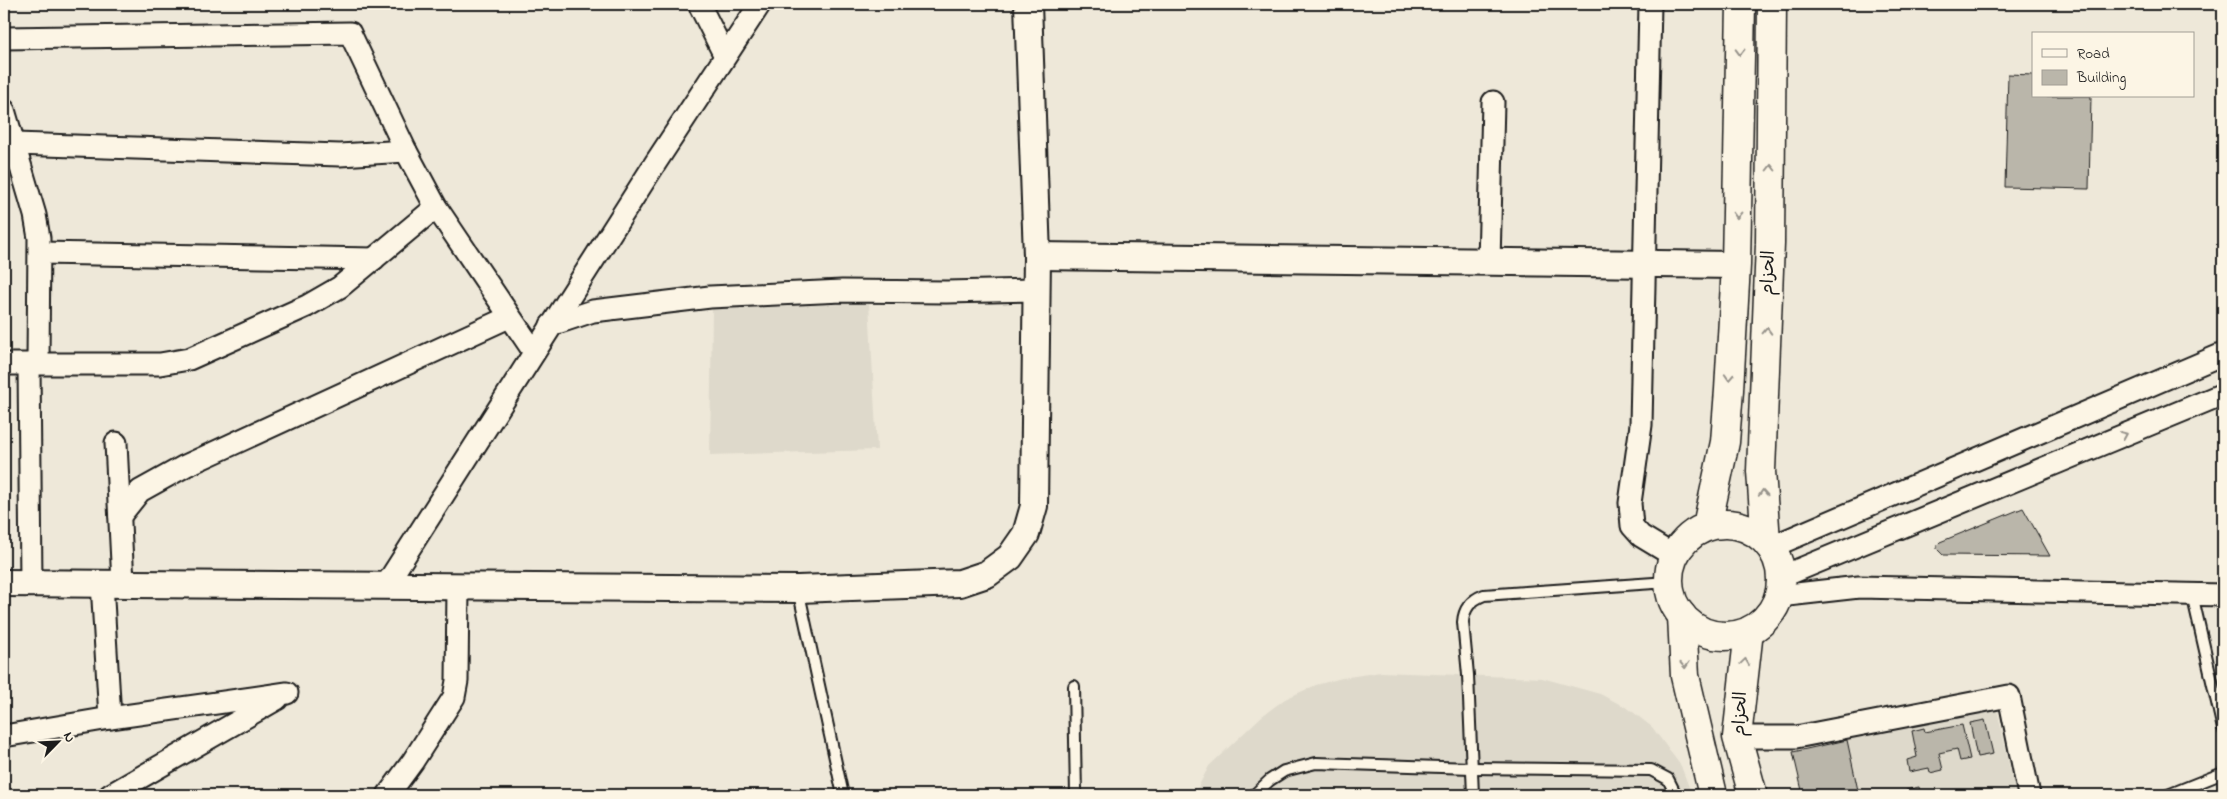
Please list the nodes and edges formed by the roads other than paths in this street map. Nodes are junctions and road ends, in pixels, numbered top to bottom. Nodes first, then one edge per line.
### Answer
1 (699, 4) edge
2 (760, 4) edge
3 (1028, 4) edge
4 (1650, 4) edge
5 (1741, 4) edge
6 (1772, 4) edge
7 (4, 38) edge
8 (725, 56) junction
9 (1493, 102) dead end
10 (4, 110) edge
11 (15, 144) junction
12 (406, 151) junction
13 (436, 207) junction
14 (1770, 244) junction
15 (40, 253) junction
16 (1736, 254) junction
17 (1036, 256) junction
18 (374, 259) junction
19 (1488, 262) junction
20 (1644, 264) junction
21 (1036, 290) junction
22 (509, 317) junction
23 (551, 325) junction
24 (534, 352) junction
25 (2223, 354) edge
26 (33, 363) junction
27 (4, 364) edge
28 (2223, 394) edge
29 (116, 443) dead end
30 (120, 516) junction
31 (1707, 526) junction
32 (1768, 544) junction
33 (1671, 569) junction
34 (4, 583) edge
35 (31, 583) junction
36 (113, 583) junction
37 (386, 585) junction
38 (1780, 587) junction
39 (458, 588) junction
40 (798, 589) junction
41 (2192, 594) junction
42 (2223, 595) edge
43 (1682, 616) junction
44 (1749, 631) junction
45 (1074, 686) dead end
46 (110, 718) junction
47 (2223, 729) edge
48 (4, 736) edge
49 (1737, 737) junction
50 (1472, 768) junction
51 (2223, 773) edge
52 (110, 795) edge
53 (388, 795) edge
54 (843, 795) edge
55 (1076, 795) edge
56 (1254, 795) edge
57 (1473, 795) edge
58 (1676, 795) edge
59 (1713, 795) edge
60 (1753, 795) edge
61 (2029, 795) edge
62 (2168, 795) edge

1 - 8 street
2 - 8 street
3 - 17 street
4 - 20 street
5 -> 16 main road, الحزام
14 -> 6 main road, الحزام
7 - 12 street
8 - 23 street
9 - 19 street
10 - 11 street
11 - 12 street
11 - 15 street
12 - 13 street
13 - 18 street
13 - 22 street
14 - 16 main road
32 -> 14 main road, الحزام
15 - 18 street
15 - 26 street
16 - 20 street
16 -> 31 main road, الحزام
17 - 19 street
17 - 21 street
18 - 26 street
19 - 20 street
20 - 33 street
21 - 23 street
21 - 40 street
22 - 24 street
22 - 30 street
23 - 24 street
24 - 37 street
25 - 32 street
26 - 27 street
26 - 35 street
38 -> 28 street
29 - 30 street
30 - 36 street
31 - 32 main road
31 - 33 main road
32 - 38 main road
33 - 43 main road
33 - 50 lane
34 - 35 street
35 - 36 street
36 - 37 street
36 - 46 street
37 - 39 street
38 - 41 street
38 - 44 main road
39 - 40 street
39 - 53 street
40 - 54 lane
41 - 42 street
41 - 47 lane
43 - 44 main road
43 -> 59 main road
49 -> 44 main road, الحزام
45 - 55 lane
46 - 48 street
46 - 52 street
49 - 60 main road, الحزام
49 - 61 street
50 - 56 lane
50 - 57 lane
50 - 58 lane
51 - 62 lane

